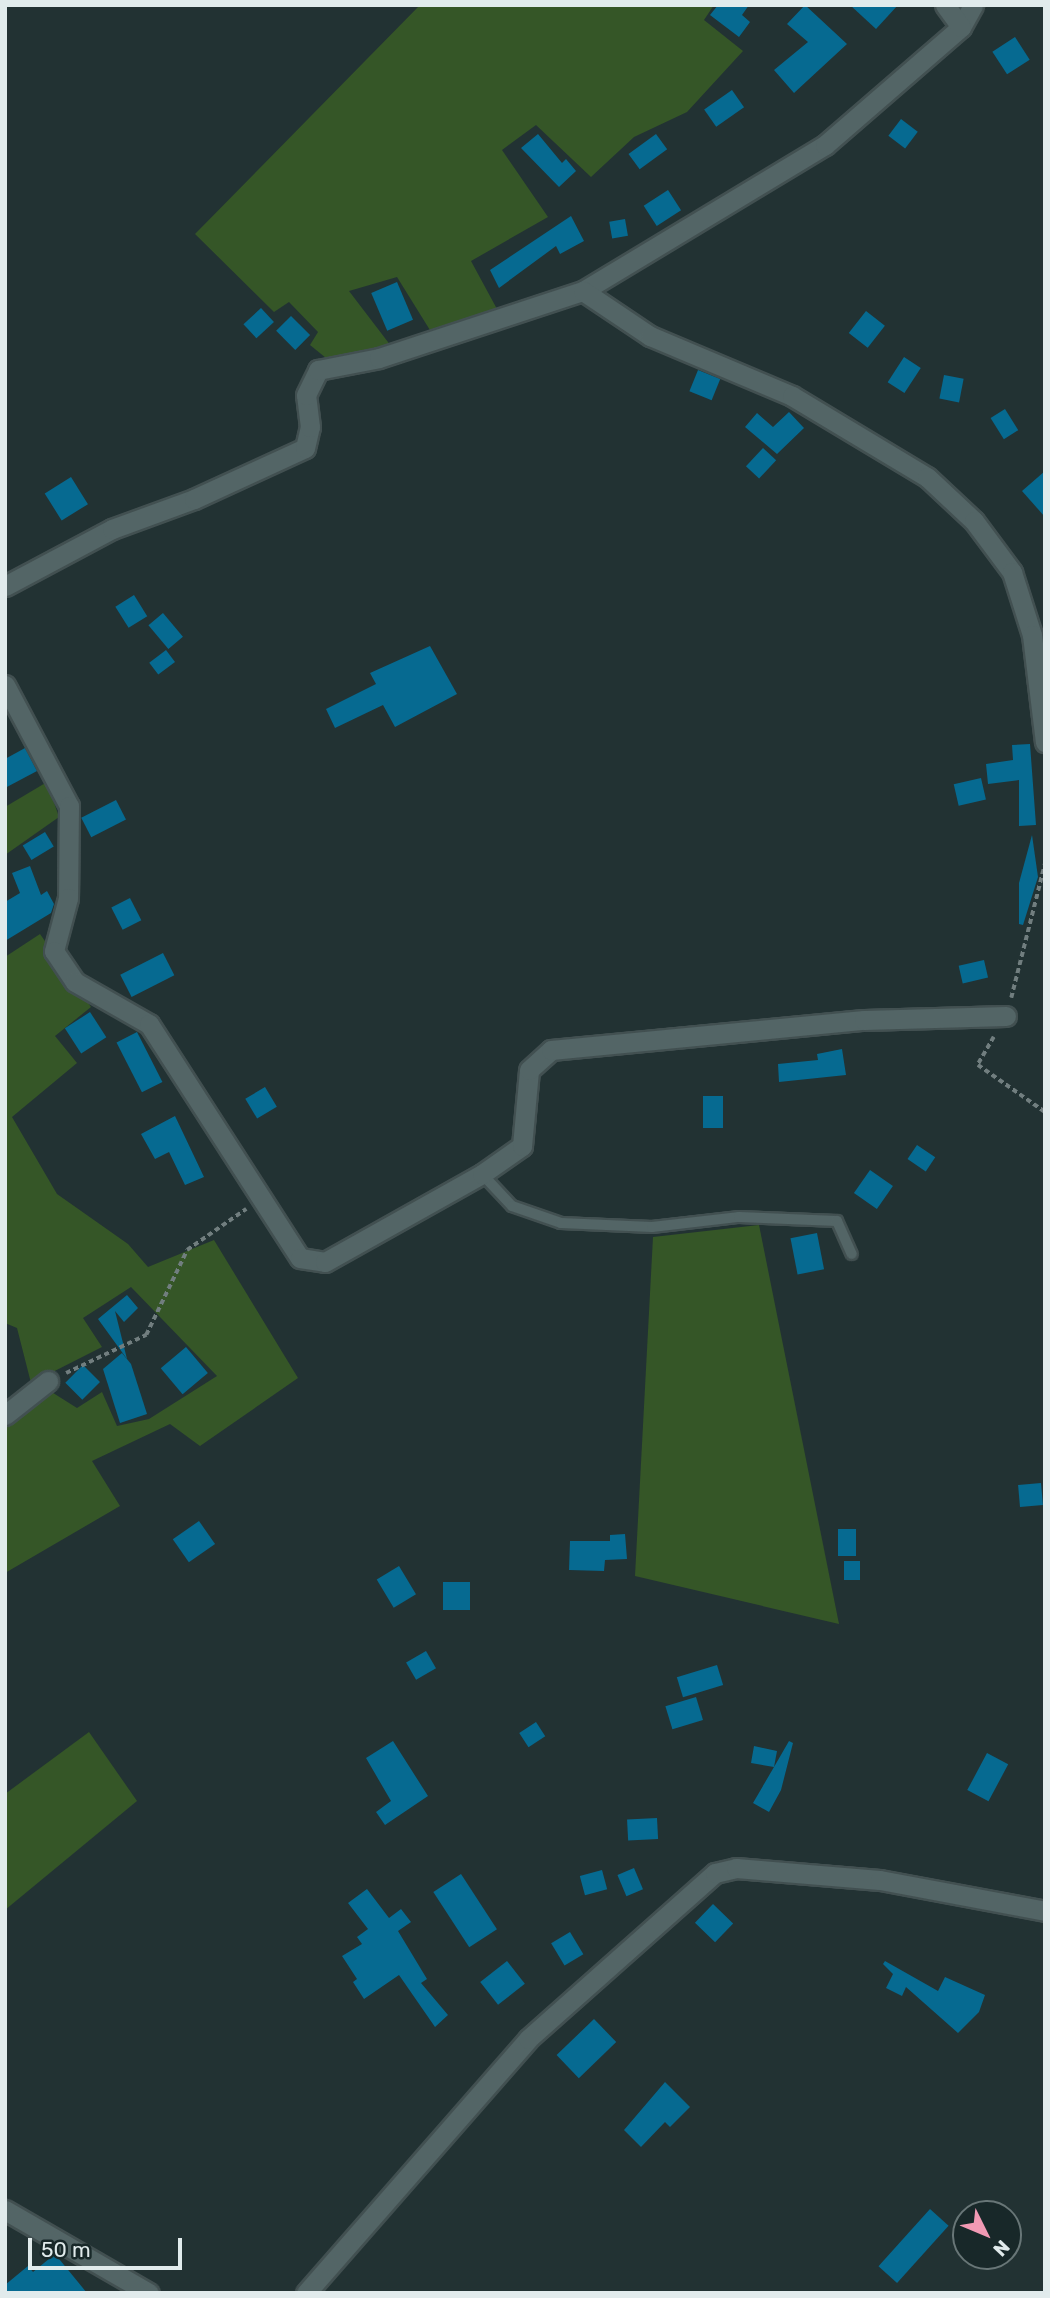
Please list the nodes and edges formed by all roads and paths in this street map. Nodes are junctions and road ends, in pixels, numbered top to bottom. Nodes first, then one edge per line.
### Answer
1 (946, 5) edge
2 (973, 5) edge
3 (961, 27) junction
4 (583, 290) junction
5 (5, 586) edge
6 (5, 685) edge
7 (1045, 741) edge
8 (1006, 1016) dead end
9 (482, 1174) junction
10 (260, 1199) junction
11 (852, 1254) dead end
12 (48, 1381) joint
13 (5, 1415) edge
14 (1045, 1911) edge
15 (5, 2210) edge
16 (149, 2293) edge
17 (306, 2293) edge

1 - 3 street
2 - 3 street
3 - 4 street
4 - 5 street
4 - 7 street
6 - 10 street
8 - 9 street
9 - 10 street
9 - 11 lane
10 - 12 path
12 - 13 street
14 - 17 street
15 - 16 street

